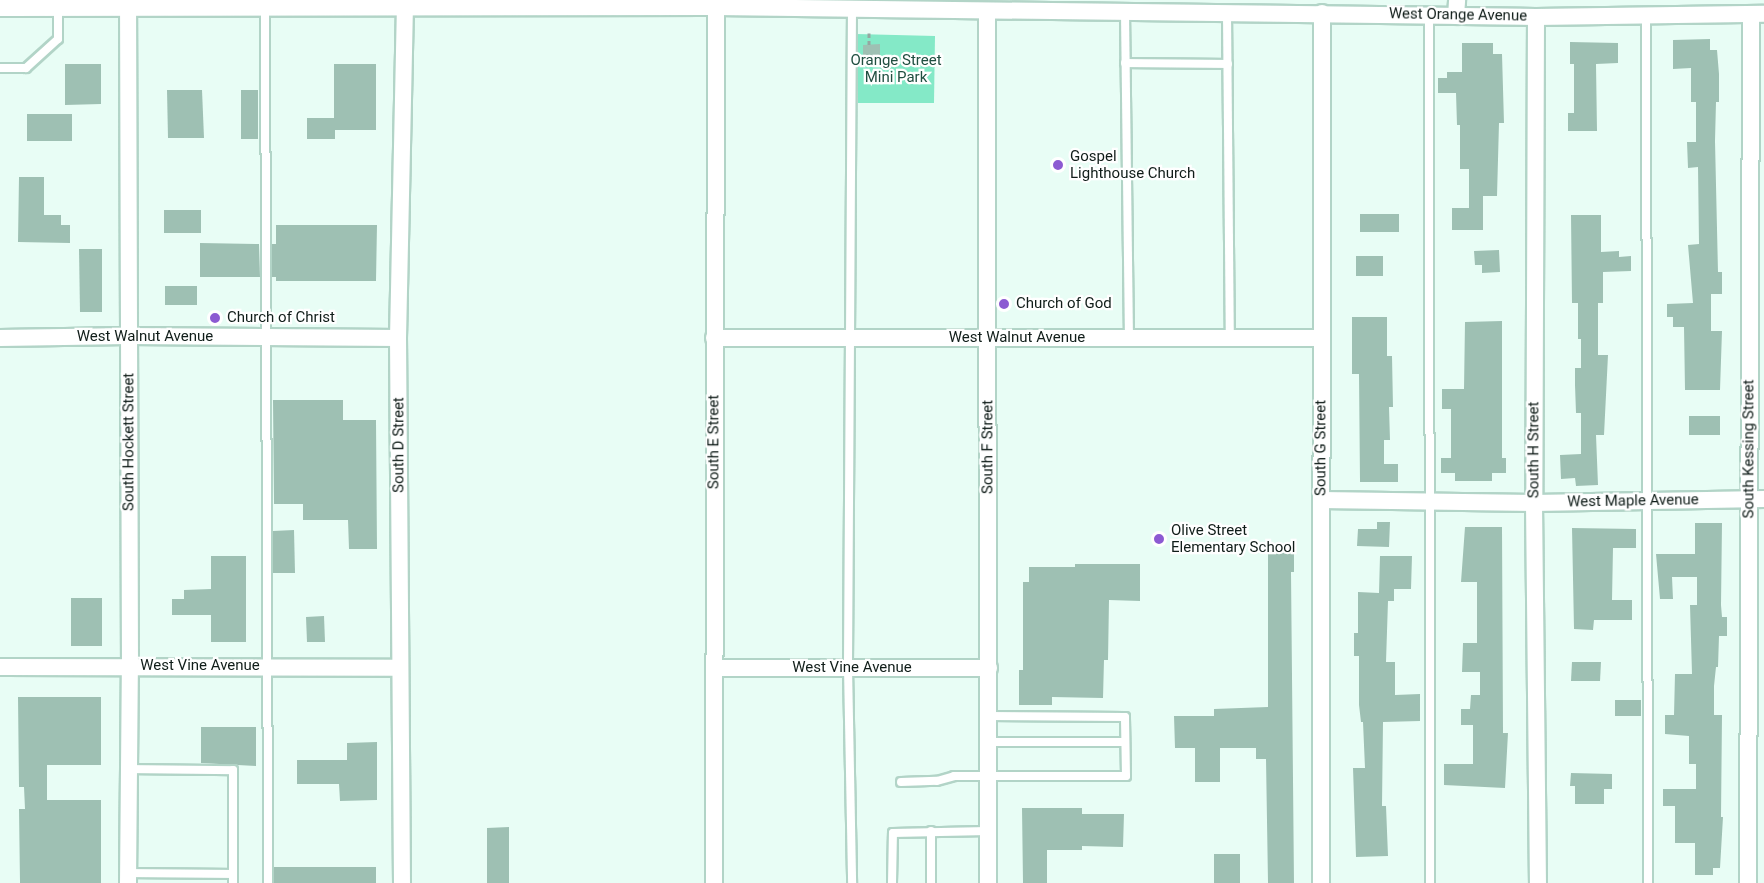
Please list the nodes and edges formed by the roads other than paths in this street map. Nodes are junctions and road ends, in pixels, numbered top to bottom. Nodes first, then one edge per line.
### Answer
1 (128, 4) edge
2 (716, 4) edge
3 (968, 6) edge
4 (1703, 6) edge
5 (0, 8) edge
6 (58, 8) junction
7 (265, 8) junction
8 (405, 8) junction
9 (1456, 8) edge
10 (852, 9) junction
11 (1222, 9) edge
12 (987, 11) junction
13 (1125, 13) junction
14 (1322, 13) junction
15 (1646, 14) junction
16 (1757, 14) edge
17 (1429, 15) junction
18 (1536, 16) junction
19 (1125, 63) junction
20 (1228, 64) junction
21 (0, 68) edge
22 (128, 336) junction
23 (266, 337) junction
24 (0, 338) edge
25 (398, 338) junction
26 (714, 338) junction
27 (850, 338) junction
28 (987, 338) junction
29 (1129, 338) junction
30 (1230, 338) junction
31 (1320, 338) junction
32 (1757, 499) edge
33 (1321, 500) junction
34 (1430, 501) junction
35 (1647, 501) junction
36 (1534, 503) junction
37 (130, 666) junction
38 (0, 667) edge
39 (268, 667) junction
40 (400, 668) junction
41 (716, 668) junction
42 (848, 668) junction
43 (989, 668) junction
44 (988, 716) junction
45 (988, 742) junction
46 (1125, 742) junction
47 (129, 770) junction
48 (988, 776) junction
49 (901, 782) dead end
50 (931, 831) junction
51 (988, 831) junction
52 (128, 878) edge
53 (233, 878) edge
54 (268, 883) edge
55 (402, 883) edge
56 (714, 883) edge
57 (852, 883) edge
58 (892, 883) edge
59 (931, 883) edge
60 (988, 883) edge
61 (1321, 883) edge
62 (1430, 883) edge
63 (1538, 883) edge
64 (1648, 883) edge
65 (1749, 883) edge

1 - 6 street, West Orange Avenue
1 - 7 street, West Orange Avenue
1 - 22 street, South Hockett Street
2 - 8 street, West Orange Avenue
2 - 10 street, West Orange Avenue
2 - 26 street, South E Street
3 - 10 street, West Orange Avenue
3 - 12 street, West Orange Avenue
4 - 15 street, West Orange Avenue
4 - 16 street, West Orange Avenue
5 - 6 street, West Orange Avenue
6 - 21 lane
7 - 8 street, West Orange Avenue
7 - 23 lane
8 - 25 street, South D Street
9 - 17 street, West Orange Avenue
9 - 18 street, West Orange Avenue
10 - 27 lane
11 - 13 street, West Orange Avenue
11 - 14 street, West Orange Avenue
11 - 20 lane
12 - 13 street, West Orange Avenue
12 - 28 street, South F Street
13 - 19 lane
14 - 17 street, West Orange Avenue
14 - 31 street, South G Street
15 - 18 street, West Orange Avenue
15 - 35 lane
16 - 32 street, South Kessing Street
17 - 34 lane
18 - 36 street, South H Street
19 - 20 lane
19 - 29 lane
20 - 30 lane
22 - 23 street, West Walnut Avenue
22 - 24 street, West Walnut Avenue
22 - 37 street, South Hockett Street
23 - 25 street, West Walnut Avenue
23 - 39 lane
25 - 40 street, South D Street
26 - 27 street, West Walnut Avenue
26 - 41 street, South E Street
27 - 28 street, West Walnut Avenue
27 - 42 lane
28 - 29 street, West Walnut Avenue
28 - 43 street, South F Street
29 - 30 street, West Walnut Avenue
30 - 31 street, West Walnut Avenue
31 - 33 street, South G Street
32 - 35 street, West Maple Avenue
32 - 65 street, South Kessing Street
33 - 34 street, West Maple Avenue
33 - 61 street, South G Street
34 - 36 street, West Maple Avenue
34 - 62 lane
35 - 36 street, West Maple Avenue
35 - 64 lane
36 - 63 street, South H Street
37 - 38 street, West Vine Avenue
37 - 39 street, West Vine Avenue
37 - 47 street, South Hockett Street
39 - 40 street, West Vine Avenue
39 - 54 lane
40 - 55 street, South D Street
41 - 42 street, West Vine Avenue
41 - 56 street, South E Street
42 - 43 street, West Vine Avenue
42 - 57 lane
43 - 44 street, South F Street
44 - 45 street, South F Street
44 - 46 lane
45 - 46 lane
45 - 48 street, South F Street
46 - 48 lane
47 - 52 street, South Hockett Street
47 - 53 lane
48 - 49 lane
48 - 51 street, South F Street
50 - 51 lane
50 - 58 lane
50 - 59 lane
51 - 60 street, South F Street
52 - 53 lane

